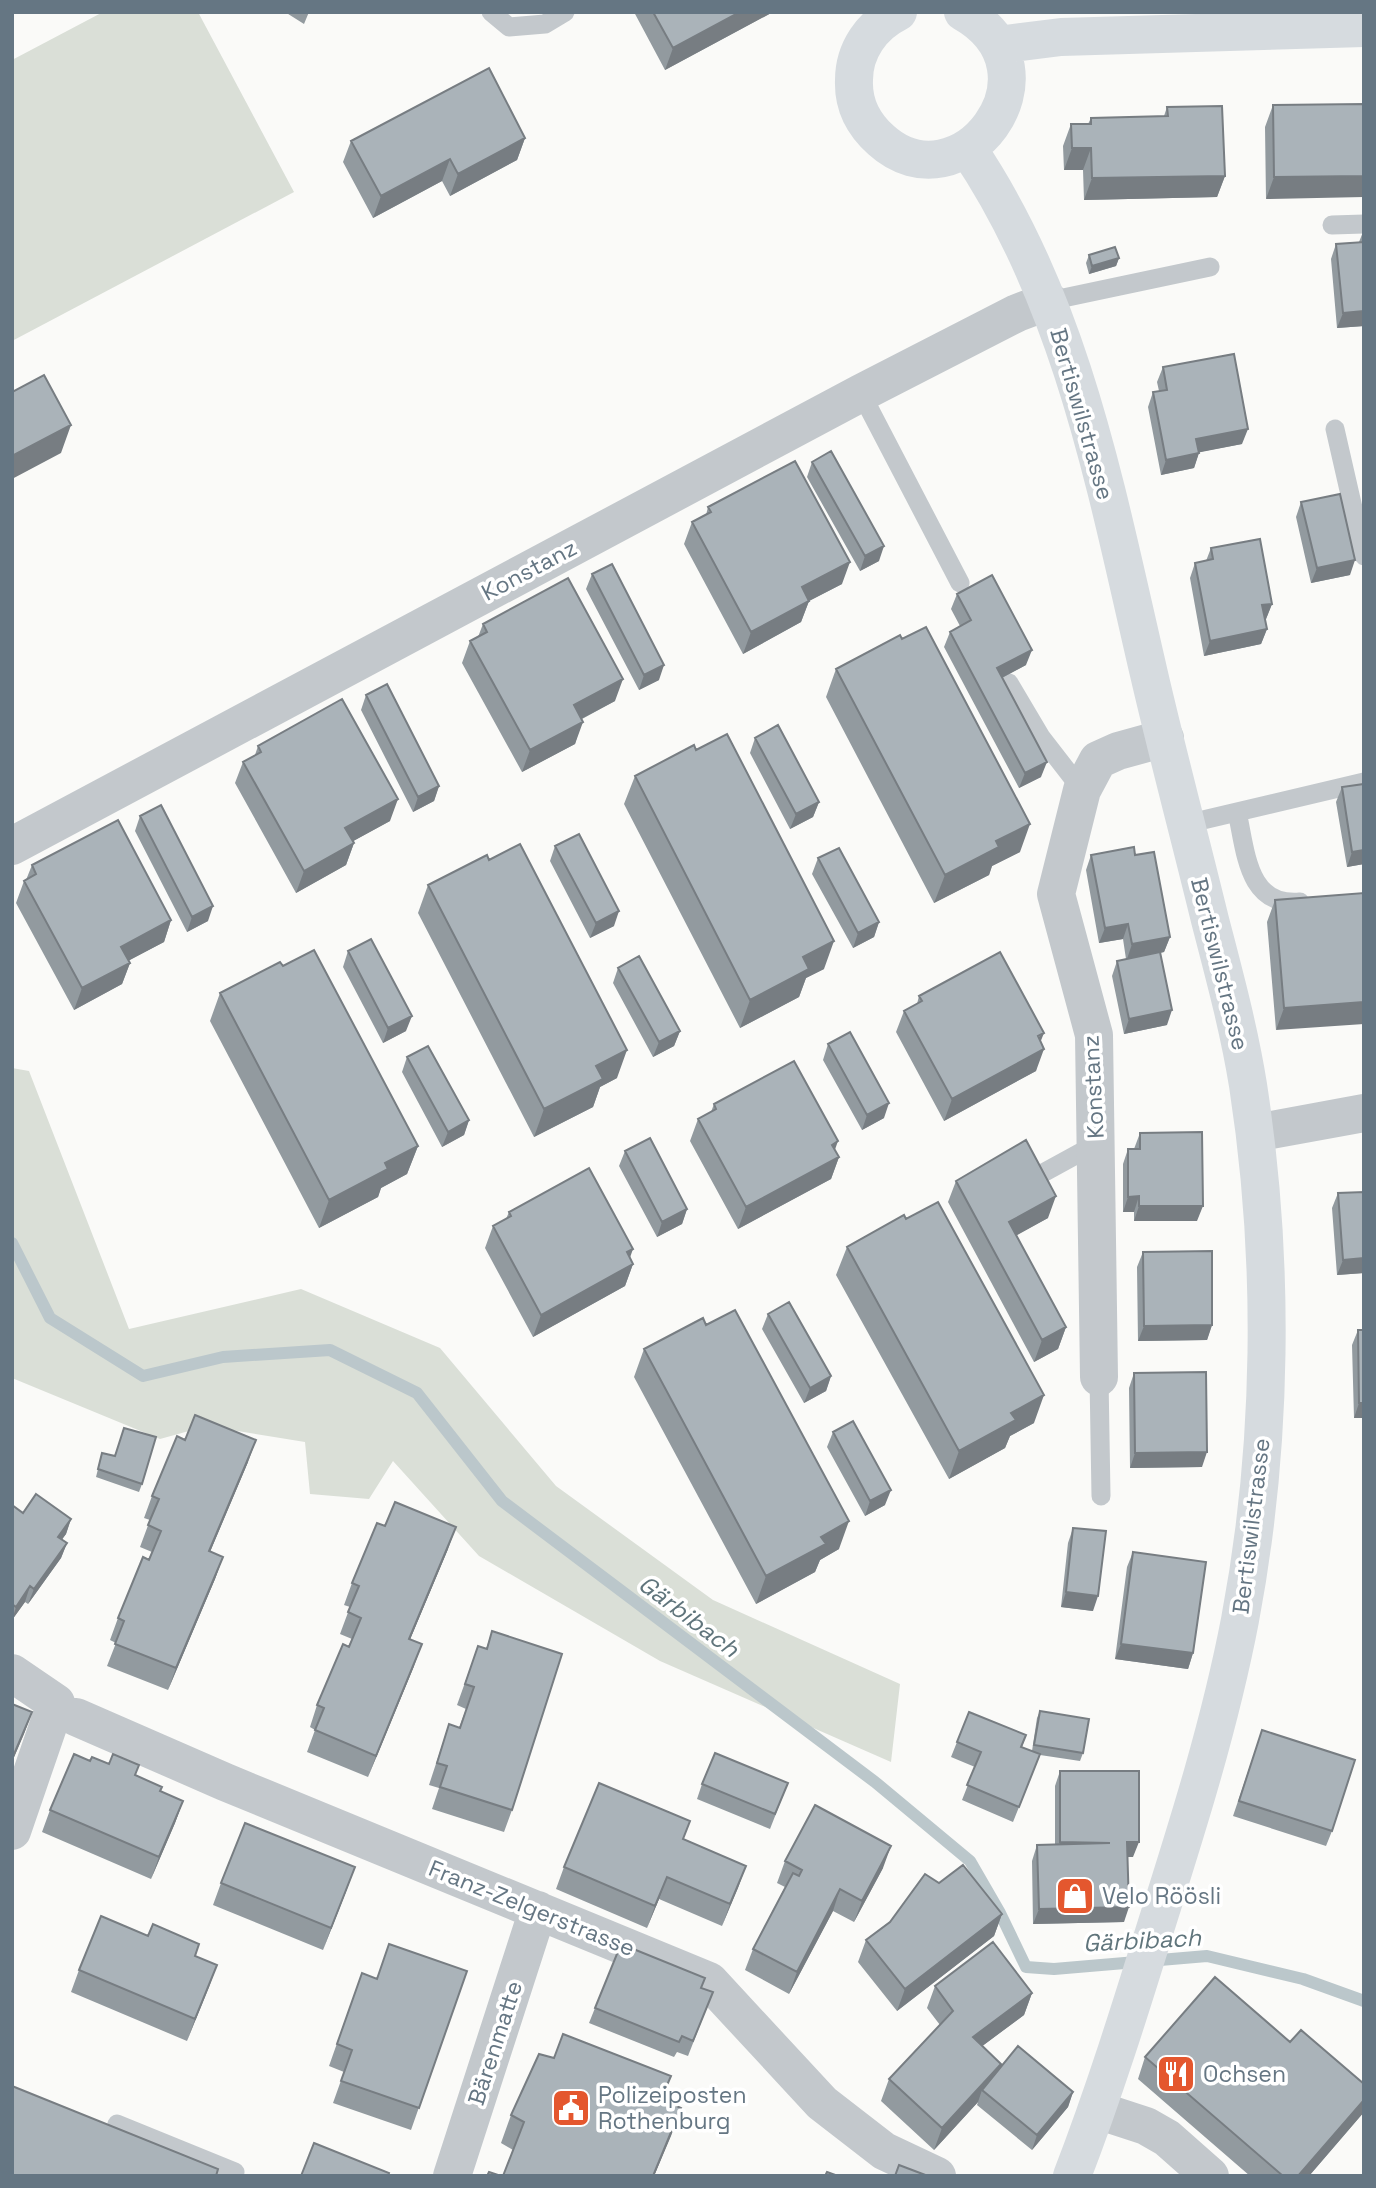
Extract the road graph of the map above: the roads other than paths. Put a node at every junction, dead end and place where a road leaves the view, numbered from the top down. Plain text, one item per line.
1 (491, 12) edge
2 (565, 12) edge
3 (898, 12) edge
4 (963, 12) edge
5 (1364, 28) edge
6 (998, 45) junction
7 (968, 149) junction
8 (1364, 224) edge
9 (1332, 225) dead end
10 (1210, 267) dead end
11 (1049, 301) junction
12 (861, 393) junction
13 (1335, 429) dead end
14 (1364, 556) edge
15 (960, 583) dead end
16 (1009, 683) edge
17 (1165, 738) junction
18 (1364, 782) edge
19 (1082, 790) junction
20 (1237, 812) junction
21 (1186, 824) junction
22 (12, 846) edge
23 (1324, 900) edge
24 (1364, 1113) edge
25 (1255, 1133) junction
26 (1096, 1144) junction
27 (1032, 1179) edge
28 (1099, 1377) joint
29 (1101, 1496) dead end
30 (12, 1673) edge
31 (66, 1710) junction
32 (12, 1830) edge
33 (538, 1910) junction
34 (1097, 2110) junction
35 (117, 2124) dead end
36 (233, 2176) edge
37 (452, 2176) edge
38 (937, 2176) edge
39 (1072, 2176) edge
40 (1210, 2176) edge

1 - 2 lane
3 - 7 main road
4 - 6 main road
5 - 6 main road
6 - 7 main road
7 - 11 main road, Bertiswilstrasse
8 - 9 lane
10 - 11 lane
11 - 12 street, Konstanz
11 - 17 main road, Bertiswilstrasse
12 - 15 lane
12 - 22 street, Konstanz
13 - 14 lane
16 - 19 lane
17 - 19 street, Konstanz
17 - 21 main road, Bertiswilstrasse
18 - 20 lane
19 - 26 street, Konstanz
20 - 21 lane
20 - 23 lane
21 - 25 main road, Bertiswilstrasse
24 - 25 street
25 - 34 main road, Bertiswilstrasse
26 - 27 lane
26 - 28 street, Konstanz
28 - 29 lane, Konstanz
30 - 31 street, Franz-Zelgerstrasse
31 - 32 street
31 - 33 street, Franz-Zelgerstrasse
33 - 37 street, Bärenmatte
33 - 38 street, Franz-Zelgerstrasse
34 - 39 main road, Bertiswilstrasse
34 - 40 street
35 - 36 lane

